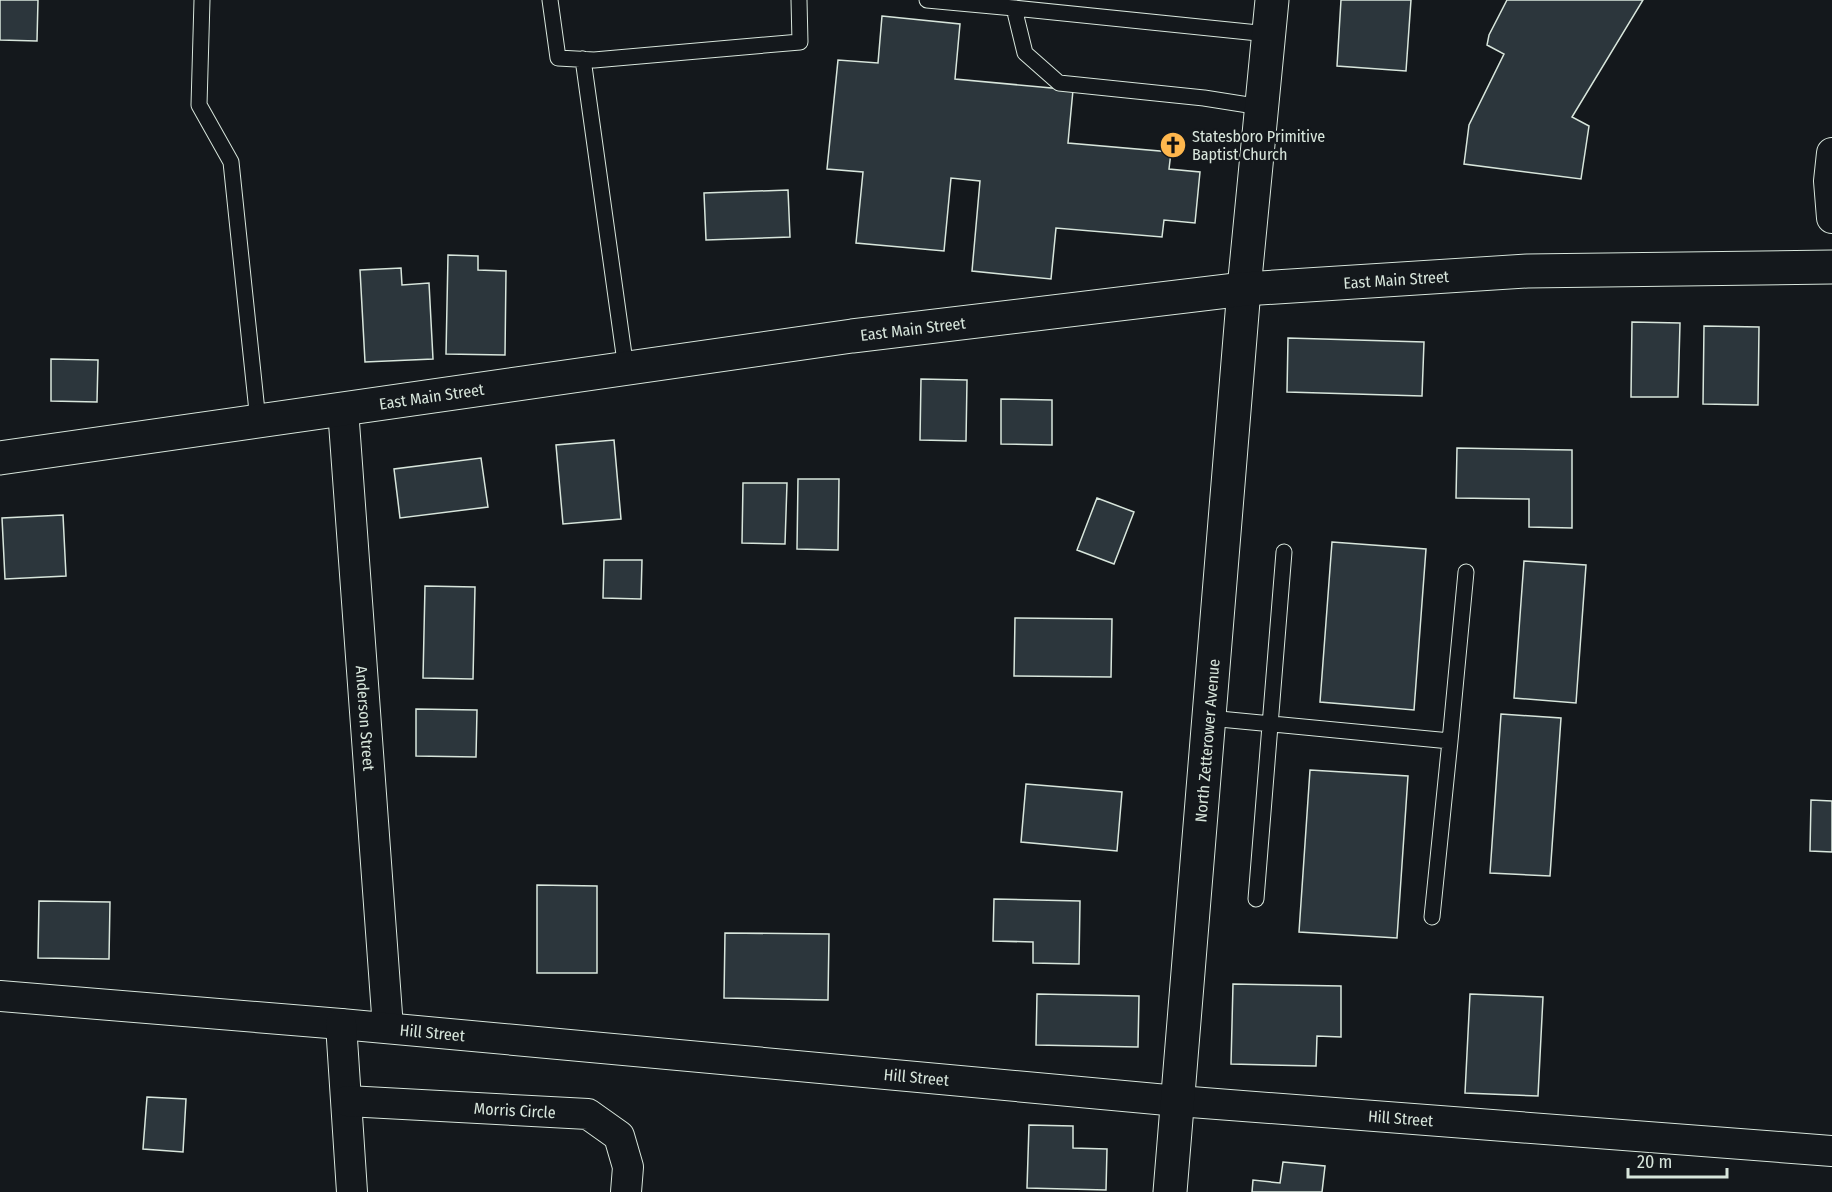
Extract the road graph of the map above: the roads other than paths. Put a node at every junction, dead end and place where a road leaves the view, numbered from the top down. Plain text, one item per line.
1 (202, 0) edge
2 (550, 0) edge
3 (800, 0) edge
4 (927, 0) edge
5 (1272, 0) edge
6 (1014, 8) junction
7 (1268, 34) junction
8 (582, 59) junction
9 (1262, 107) junction
10 (1832, 153) edge
11 (1832, 218) edge
12 (1832, 267) edge
13 (1244, 289) junction
14 (626, 369) junction
15 (343, 409) junction
16 (258, 421) junction
17 (0, 458) edge
18 (1284, 552) dead end
19 (1466, 572) dead end
20 (1209, 718) junction
21 (1269, 724) junction
22 (1450, 741) junction
23 (1256, 899) dead end
24 (1432, 916) dead end
25 (0, 996) edge
26 (341, 1023) junction
27 (388, 1028) junction
28 (347, 1101) junction
29 (1178, 1101) junction
30 (1832, 1152) edge
31 (352, 1192) edge
32 (626, 1192) edge
33 (1170, 1192) edge

1 - 16 lane
2 - 8 lane
3 - 8 lane
4 - 6 lane
5 - 7 main road, North Zetterower Avenue
6 - 7 lane
6 - 9 lane
7 - 9 main road, North Zetterower Avenue
8 - 14 lane
9 - 13 main road, North Zetterower Avenue
10 - 11 street
12 - 13 main road, East Main Street
13 - 14 main road, East Main Street
13 - 20 main road, North Zetterower Avenue
14 - 15 main road, East Main Street
15 - 16 main road, East Main Street
15 - 27 street, Anderson Street
16 - 17 main road, East Main Street
18 - 21 lane
19 - 22 lane
20 - 21 lane
20 - 29 main road, North Zetterower Avenue
21 - 22 lane
21 - 23 lane
22 - 24 lane
25 - 26 street, Hill Street
26 - 27 street, Hill Street
26 - 28 street
27 - 29 street, Hill Street
28 - 31 street
28 - 32 street, Morris Circle
29 - 30 street, Hill Street
29 - 33 main road, North Zetterower Avenue

